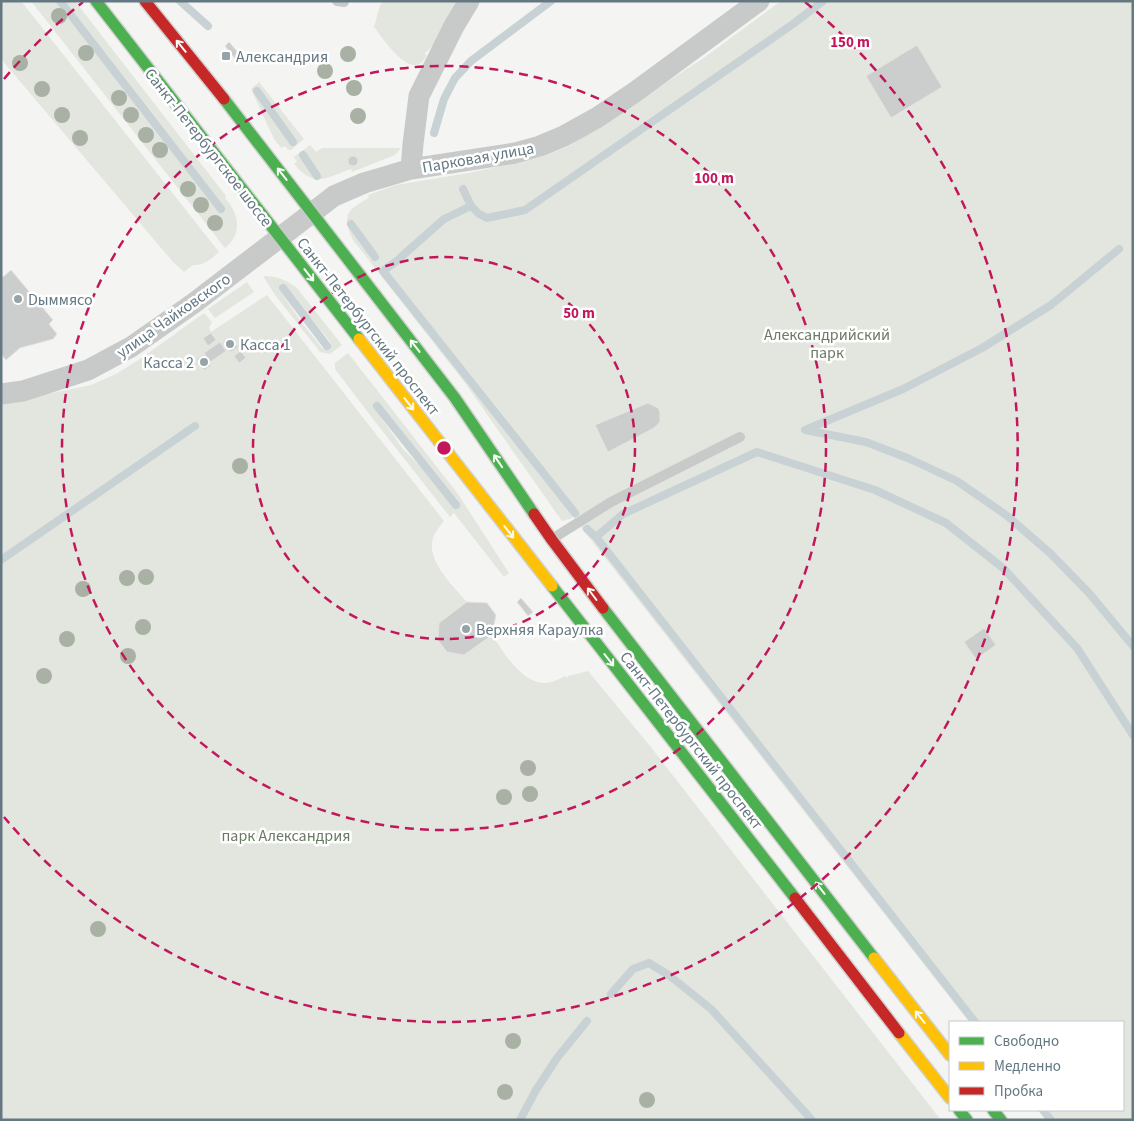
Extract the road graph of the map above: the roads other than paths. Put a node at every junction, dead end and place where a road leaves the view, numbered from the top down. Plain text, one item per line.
1 (96, 1) edge
2 (145, 1) edge
3 (469, 1) edge
4 (759, 1) edge
5 (411, 169) junction
6 (312, 212) junction
7 (279, 237) junction
8 (1, 394) edge
9 (740, 437) dead end
10 (552, 540) junction
11 (949, 1054) edge
12 (949, 1097) edge

1 - 7 main road, Санкт-Петербургское шоссе
6 -> 2 main road
3 - 5 street
4 - 5 street, Парковая улица
5 - 6 street, Парковая улица
6 - 7 street, Санкт-Петербургское шоссе
10 -> 6 main road, Санкт-Петербургский проспект
7 - 8 street, улица Чайковского
7 -> 12 main road, Санкт-Петербургский проспект
9 - 10 lane
11 -> 10 main road, Санкт-Петербургский проспект

